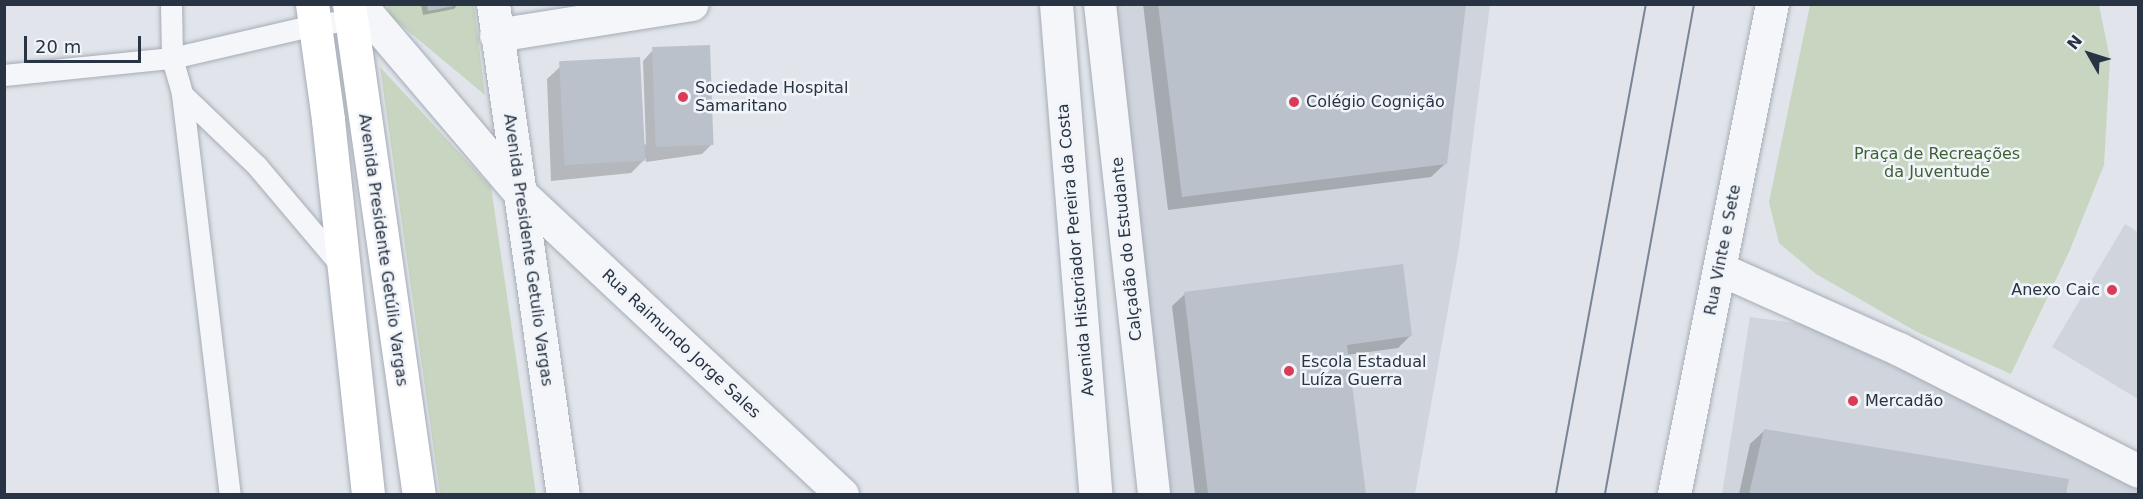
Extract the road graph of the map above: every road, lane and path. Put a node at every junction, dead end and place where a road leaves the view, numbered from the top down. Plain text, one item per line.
1 (171, 4) edge
2 (692, 4) edge
3 (1056, 4) edge
4 (1100, 4) edge
5 (1772, 4) edge
6 (353, 10) edge
7 (313, 15) edge
8 (495, 20) edge
9 (172, 58) junction
10 (4, 75) edge
11 (182, 94) junction
12 (520, 193) junction
13 (1720, 269) junction
14 (345, 271) junction
15 (2139, 471) edge
16 (230, 495) edge
17 (368, 495) edge
18 (419, 495) edge
19 (563, 495) edge
20 (842, 495) edge
21 (1095, 495) edge
22 (1154, 495) edge
23 (1674, 495) edge

1 - 9 lane
2 - 8 street
3 - 21 street, Avenida Historiador Pereira da Costa
4 - 22 street, Calçadão do Estudante
5 - 13 street, Rua Vinte e Sete
6 - 7 lane
6 - 12 street, Rua Raimundo Jorge Sales
6 - 18 main road, Avenida Presidente Getúlio Vargas
7 - 9 lane
7 - 14 main road
8 - 12 street, Avenida Presidente Getulio Vargas
9 - 10 lane
9 - 11 lane
11 - 14 lane
11 - 16 lane
12 - 19 street, Avenida Presidente Getulio Vargas
12 - 20 street, Rua Raimundo Jorge Sales
13 - 15 street
13 - 23 street, Rua Vinte e Sete
14 - 17 main road

